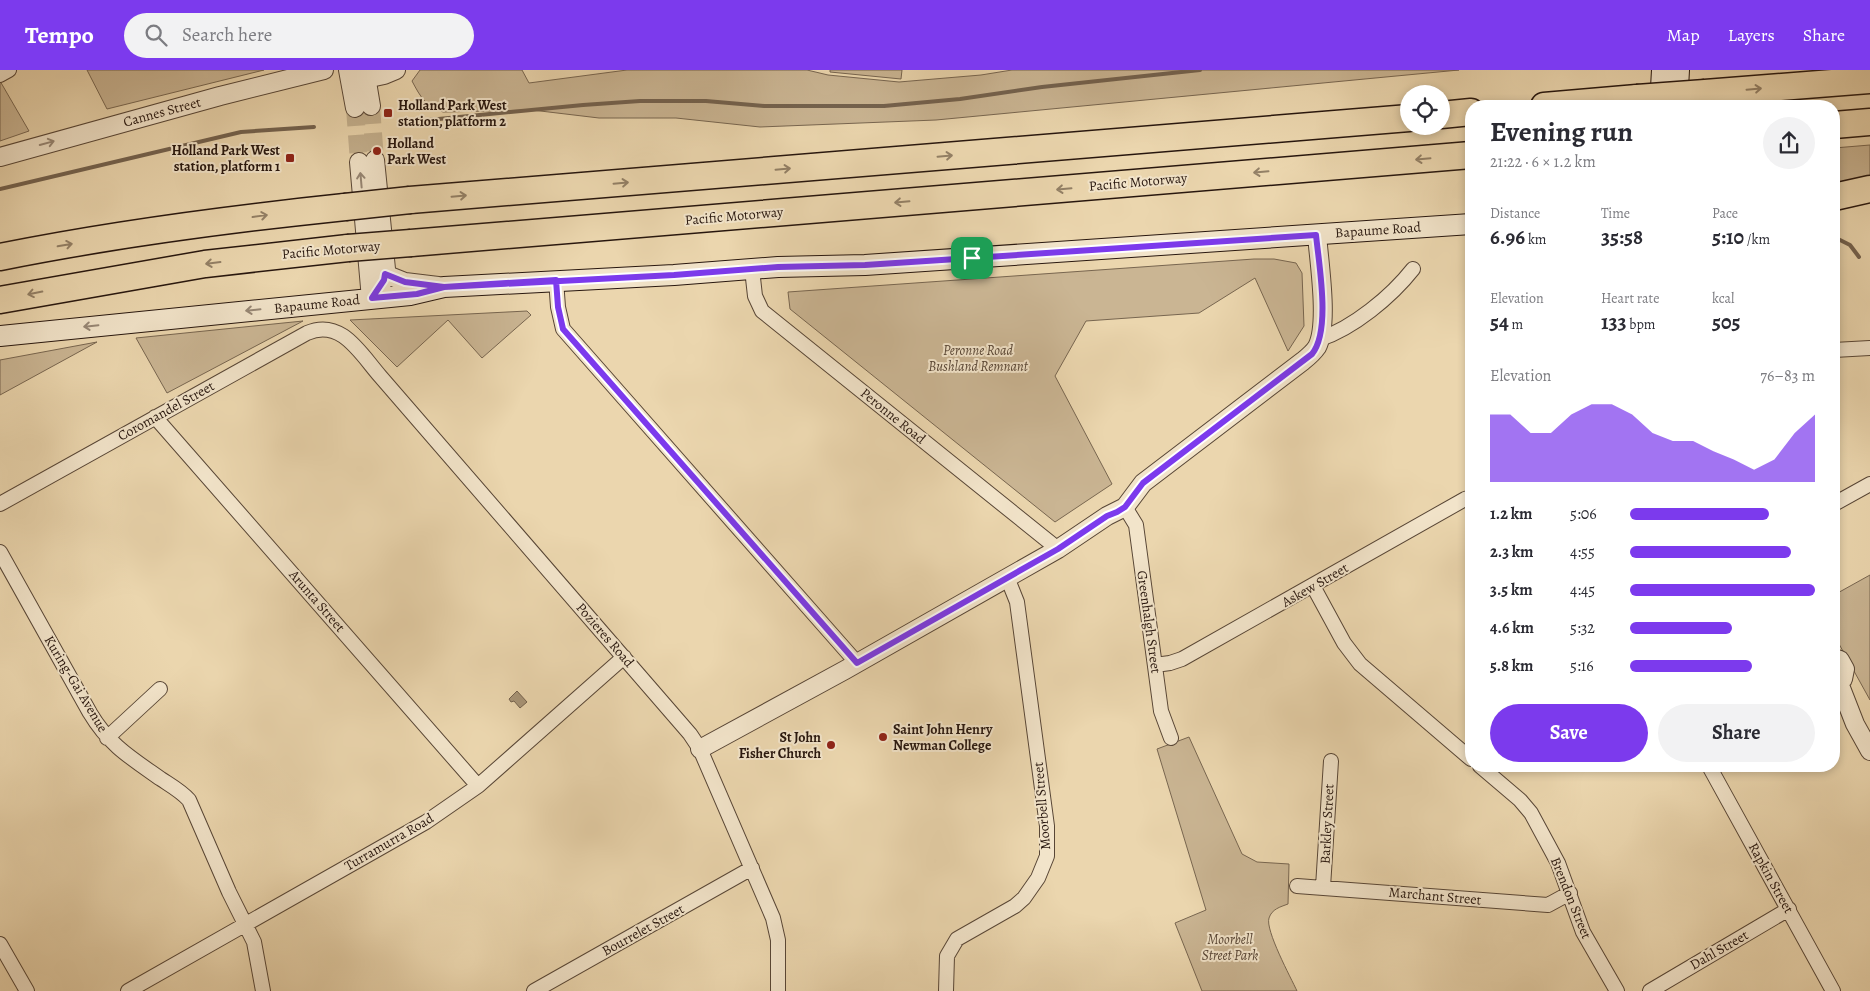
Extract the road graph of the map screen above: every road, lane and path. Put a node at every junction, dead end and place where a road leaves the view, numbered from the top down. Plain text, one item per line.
1 (9, 70) edge
2 (396, 70) edge
3 (1662, 70) edge
4 (1679, 70) edge
5 (314, 71) edge
6 (0, 75) edge
7 (358, 75) edge
8 (1870, 80) edge
9 (1650, 100) edge
10 (1663, 100) edge
11 (1677, 100) edge
12 (363, 107) tunnel mouth
13 (1465, 113) edge
14 (1450, 114) edge
15 (1400, 119) edge
16 (1870, 122) edge
17 (1840, 124) edge
18 (1465, 155) edge
19 (0, 157) edge
20 (1870, 188) edge
21 (1840, 196) edge
22 (1465, 224) edge
23 (1316, 235) junction
24 (0, 257) edge
25 (752, 269) junction
26 (1413, 269) dead end
27 (385, 274) junction
28 (556, 280) junction
29 (444, 287) junction
30 (372, 298) junction
31 (0, 300) edge
32 (335, 331) joint
33 (0, 336) edge
34 (1320, 339) junction
35 (1870, 348) edge
36 (1840, 350) edge
37 (156, 417) junction
38 (1870, 484) edge
39 (1465, 499) edge
40 (1840, 501) edge
41 (0, 504) edge
42 (1125, 507) junction
43 (1058, 549) junction
44 (0, 552) edge
45 (1007, 577) junction
46 (1313, 586) junction
47 (624, 657) junction
48 (1840, 660) edge
49 (857, 663) junction
50 (1155, 665) junction
51 (1840, 680) edge
52 (160, 690) dead end
53 (1840, 692) edge
54 (107, 738) junction
55 (1171, 738) dead end
56 (700, 749) junction
57 (1870, 752) edge
58 (1465, 754) edge
59 (1331, 761) dead end
60 (1487, 772) edge
61 (1712, 772) edge
62 (478, 786) junction
63 (752, 868) junction
64 (1298, 886) dead end
65 (1323, 887) junction
66 (1570, 893) junction
67 (1789, 909) junction
68 (246, 925) junction
69 (0, 944) edge
70 (27, 991) edge
71 (128, 991) edge
72 (263, 991) edge
73 (534, 991) edge
74 (778, 991) edge
75 (946, 991) edge
76 (1616, 991) edge
77 (1650, 991) edge
78 (1833, 991) edge

1 - 6 street
2 - 7 street
3 - 9 main road
4 - 11 main road
19 -> 5 street, Cannes Street
7 - 12 street
10 -> 8 highway, bridge
13 - 14 highway
24 -> 15 highway, bridge
16 - 17 highway
18 -> 31 highway, Pacific Motorway, bridge
20 - 21 highway
22 - 23 main road, Bapaume Road
23 - 25 main road, Bapaume Road
23 - 34 street
25 - 28 main road, Bapaume Road
25 - 43 street, Peronne Road
26 - 34 street
27 - 29 street
27 - 30 street
30 -> 27 street
28 - 29 main road, Bapaume Road
28 - 49 street
29 - 30 main road, Bapaume Road
30 -> 33 main road, Bapaume Road
32 - 37 street, Coromandel Street
32 - 47 street, Pozieres Road
34 - 42 street
35 - 36 street
37 - 41 street, Coromandel Street
37 - 62 street, Arunta Street
38 - 40 street
39 - 46 street, Askew Street
42 - 43 street
42 - 50 street, Greenhalgh Street
43 - 45 street
44 - 54 street, Kuring-Gai Avenue
45 - 49 street
45 - 75 street, Moorbell Street
46 - 50 street, Askew Street
46 - 58 street
47 - 56 street, Pozieres Road
47 - 62 street, Turramurra Road
48 - 51 street
49 - 56 street
50 - 55 street, Greenhalgh Street
52 - 54 street
53 - 57 street
54 - 68 street, Kuring-Gai Avenue
56 - 63 street, Pozieres Road
59 - 65 street, Barkley Street
60 - 66 street, Brendon Street
61 - 67 street, Rapkin Street
62 - 68 street, Turramurra Road
63 - 73 street, Bourrelet Street
63 - 74 street, Pozieres Road
64 - 65 street, Marchant Street
65 - 66 street, Marchant Street
66 - 76 street, Brendon Street
67 - 77 street, Dahl Street
67 - 78 street, Rapkin Street
68 - 71 street, Turramurra Road
68 - 72 street, Kuring-Gai Avenue
69 - 70 street

